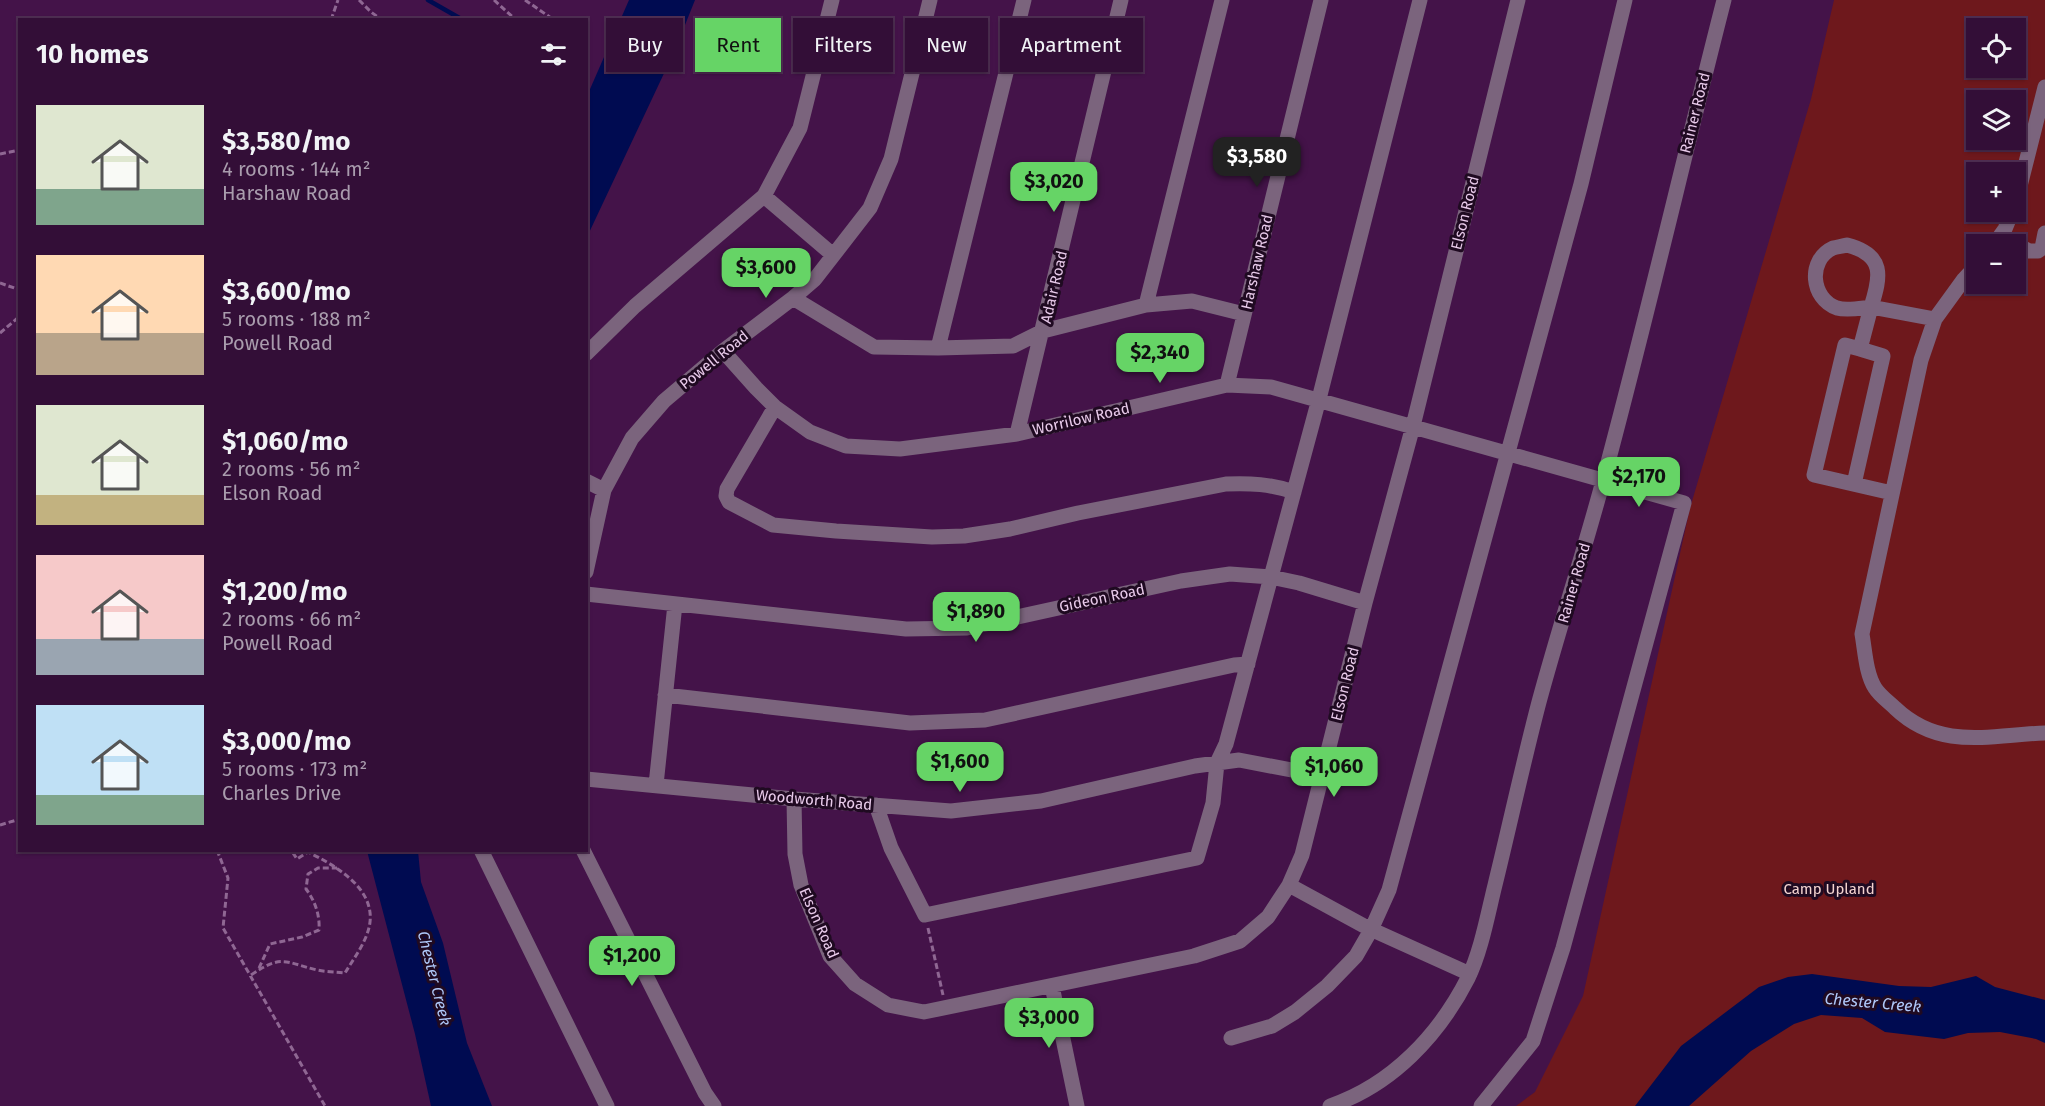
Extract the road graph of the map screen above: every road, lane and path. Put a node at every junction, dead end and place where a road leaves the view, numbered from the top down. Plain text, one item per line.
1 (338, 0) edge
2 (359, 0) edge
3 (494, 0) edge
4 (525, 0) edge
5 (832, 0) edge
6 (930, 0) edge
7 (1024, 0) edge
8 (1121, 0) edge
9 (1222, 0) edge
10 (1321, 0) edge
11 (1420, 0) edge
12 (1518, 0) edge
13 (1625, 0) edge
14 (1724, 0) edge
15 (332, 18) edge
16 (379, 18) edge
17 (514, 18) edge
18 (551, 18) edge
19 (2045, 87) edge
20 (18, 150) edge
21 (0, 154) edge
22 (2026, 162) edge
23 (764, 196) junction
24 (2045, 233) edge
25 (2026, 250) edge
26 (833, 255) junction
27 (1966, 277) edge
28 (0, 283) edge
29 (18, 289) edge
30 (793, 298) junction
31 (1146, 305) junction
32 (1871, 307) junction
33 (1244, 314) junction
34 (18, 318) edge
35 (1935, 319) junction
36 (1043, 331) junction
37 (0, 333) edge
38 (938, 348) junction
39 (1860, 349) junction
40 (723, 351) junction
41 (588, 352) edge
42 (1227, 385) junction
43 (1319, 399) junction
44 (775, 407) junction
45 (1413, 426) junction
46 (1017, 434) junction
47 (1509, 454) junction
48 (1603, 481) junction
49 (588, 482) edge
50 (1854, 484) junction
51 (604, 490) junction
52 (1294, 492) junction
53 (1892, 493) junction
54 (588, 563) edge
55 (1271, 577) junction
56 (588, 594) edge
57 (1365, 603) junction
58 (675, 604) junction
59 (1248, 664) junction
60 (665, 695) junction
61 (2045, 733) edge
62 (1217, 763) junction
63 (1323, 776) junction
64 (588, 779) edge
65 (656, 785) junction
66 (794, 799) junction
67 (876, 805) junction
68 (18, 820) edge
69 (0, 825) edge
70 (218, 852) edge
71 (292, 852) edge
72 (308, 852) edge
73 (308, 852) edge
74 (482, 852) edge
75 (584, 852) edge
76 (339, 868) junction
77 (1289, 885) junction
78 (925, 915) junction
79 (1371, 930) junction
80 (259, 969) junction
81 (1470, 974) junction
82 (250, 975) junction
83 (1052, 986) junction
84 (945, 1007) junction
85 (1230, 1038) dead end
86 (325, 1106) edge
87 (606, 1106) edge
88 (714, 1106) edge
89 (1077, 1106) edge
90 (1330, 1106) edge
91 (1481, 1106) edge

1 - 15 path
2 - 16 path
3 - 17 path
4 - 18 path
5 - 23 street
6 - 26 street, Powell Road
7 - 38 street
8 - 36 street, Adair Road
9 - 31 street
10 - 33 street, Harshaw Road
11 - 43 street
12 - 45 street, Elson Road
13 - 47 street
14 - 48 street, Rainer Road
19 - 22 street
20 - 21 path
23 - 26 street
23 - 41 street
24 - 25 street
26 - 30 street, Powell Road
27 - 35 street
28 - 29 path
30 - 38 street
30 - 40 street, Powell Road
31 - 33 street
31 - 36 street
32 - 32 street
32 - 35 street
32 - 39 street
33 - 42 street, Harshaw Road
34 - 37 path
35 - 53 street
36 - 38 street
36 - 46 street, Adair Road
39 - 50 street
39 - 50 street
40 - 44 street, Worrilow Road
40 - 51 street, Powell Road
42 - 43 street, Worrilow Road
42 - 46 street, Worrilow Road
43 - 45 street, Worrilow Road
43 - 52 street
44 - 46 street, Worrilow Road
44 - 52 street
45 - 47 street, Worrilow Road
45 - 57 street, Elson Road
47 - 48 street, Worrilow Road
47 - 79 street
48 - 81 street, Rainer Road
48 - 91 street, Worrilow Road
49 - 51 street
50 - 53 street
51 - 54 street, Powell Road
52 - 55 street
53 - 61 street
55 - 57 street, Gideon Road
55 - 58 street, Gideon Road
55 - 59 street
56 - 58 street, Gideon Road
57 - 63 street, Elson Road
58 - 60 street
59 - 60 street
59 - 62 street
60 - 65 street
62 - 63 street, Woodworth Road
62 - 67 street, Woodworth Road
62 - 78 street
63 - 77 street, Elson Road
64 - 65 street, Woodworth Road
65 - 66 street, Woodworth Road
66 - 67 street, Woodworth Road
66 - 84 street, Elson Road
67 - 78 street
68 - 69 path
70 - 82 path
71 - 72 path
73 - 76 path
74 - 87 street
75 - 88 street
76 - 80 path
76 - 80 path
77 - 79 street
77 - 83 street, Elson Road
78 - 84 path
79 - 81 street
79 - 85 street
80 - 82 path
81 - 90 street, Rainer Road
82 - 86 path
83 - 84 street, Elson Road
83 - 89 street

